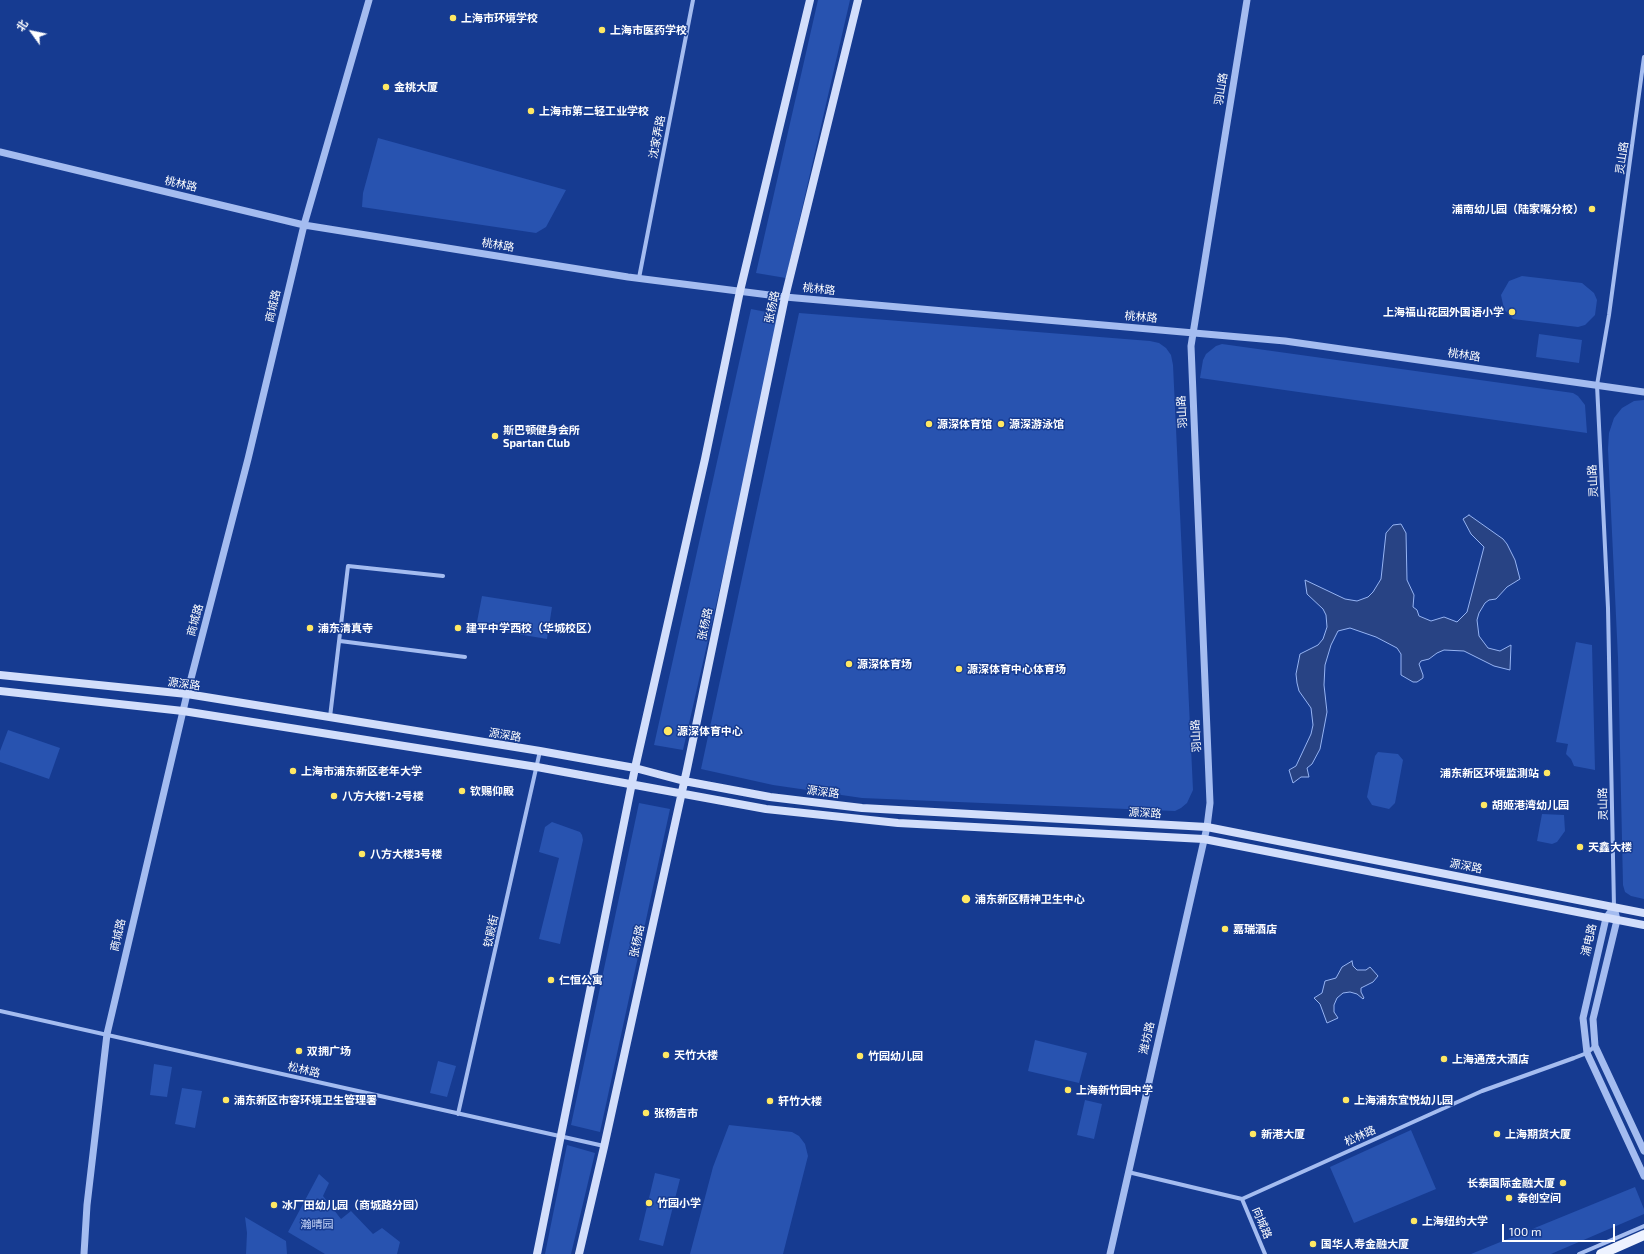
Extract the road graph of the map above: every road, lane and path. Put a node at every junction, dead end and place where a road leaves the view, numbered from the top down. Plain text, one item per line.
1 (369, 0) edge
2 (692, 0) edge
3 (810, 0) edge
4 (858, 0) edge
5 (1247, 0) edge
6 (1644, 57) edge
7 (0, 152) edge
8 (304, 225) junction
9 (639, 278) junction
10 (740, 291) junction
11 (785, 297) junction
12 (1193, 333) junction
13 (1597, 385) junction
14 (1644, 392) edge
15 (443, 576) dead end
16 (340, 641) junction
17 (465, 657) dead end
18 (0, 675) edge
19 (0, 691) edge
20 (187, 694) junction
21 (183, 711) junction
22 (330, 718) junction
23 (540, 752) junction
24 (537, 767) junction
25 (635, 768) junction
26 (684, 780) junction
27 (632, 784) junction
28 (681, 793) junction
29 (1207, 827) junction
30 (1204, 838) junction
31 (1614, 907) junction
32 (1644, 913) edge
33 (1606, 918) junction
34 (1617, 920) junction
35 (1644, 925) edge
36 (0, 1011) edge
37 (107, 1034) junction
38 (1596, 1046) junction
39 (1587, 1052) junction
40 (458, 1114) junction
41 (560, 1136) junction
42 (604, 1147) junction
43 (1644, 1151) edge
44 (1128, 1172) junction
45 (1644, 1176) edge
46 (1242, 1199) junction
47 (1644, 1226) edge
48 (1644, 1235) edge
49 (84, 1254) edge
50 (537, 1254) edge
51 (579, 1254) edge
52 (1110, 1254) edge
53 (1265, 1254) edge
54 (1579, 1254) edge
55 (1601, 1254) edge

1 - 8 street, 商城路
2 - 9 street, 沈家弄路
3 - 10 main road
4 - 11 main road, 张杨路
5 - 12 street, 羽山路
6 - 13 street, 灵山路
7 - 8 street, 桃林路
8 - 9 street, 桃林路
8 - 20 street, 商城路
9 - 10 street, 桃林路
10 - 11 street, 桃林路
10 - 25 main road
11 - 12 street, 桃林路
11 - 26 main road, 张杨路
12 - 13 street, 桃林路
12 - 29 street, 羽山路
13 - 14 street, 桃林路
13 - 31 street, 灵山路
15 - 16 street
16 - 17 street
16 - 22 street
18 - 20 main road, 源深路
19 - 21 main road, 源深路
20 - 21 street, 商城路
20 - 22 main road, 源深路
21 - 24 main road, 源深路
21 - 37 street, 商城路
22 - 23 main road, 源深路
23 - 24 street, 钦殿街
23 - 25 main road, 源深路
24 - 27 main road, 源深路
24 - 40 street, 钦殿街
25 - 26 main road, 源深路
25 - 27 main road
26 - 28 main road, 张杨路
26 - 29 main road, 源深路
27 - 28 main road, 源深路
27 - 41 main road
28 - 30 main road, 源深路
28 - 42 main road, 张杨路
29 - 30 street, 潍坊路
29 - 31 main road, 源深路
30 - 33 main road, 源深路
30 - 44 street, 潍坊路
31 - 32 main road, 源深路
31 - 33 street, 浦电路
31 - 34 street, 浦电路
33 - 34 main road, 源深路
33 - 39 street, 浦电路
34 - 35 main road, 源深路
34 - 38 street, 浦电路
36 - 37 street, 松林路
37 - 40 street, 松林路
37 - 49 street, 商城路
38 - 39 street, 松林路
38 - 43 street, 浦电路
39 - 45 street, 浦电路
39 - 46 street, 松林路
40 - 41 street, 松林路
41 - 42 street, 松林路
41 - 50 main road
42 - 51 main road, 张杨路
44 - 46 street
44 - 52 street, 潍坊路
46 - 53 street, 向城路
47 - 54 street
48 - 55 main road

